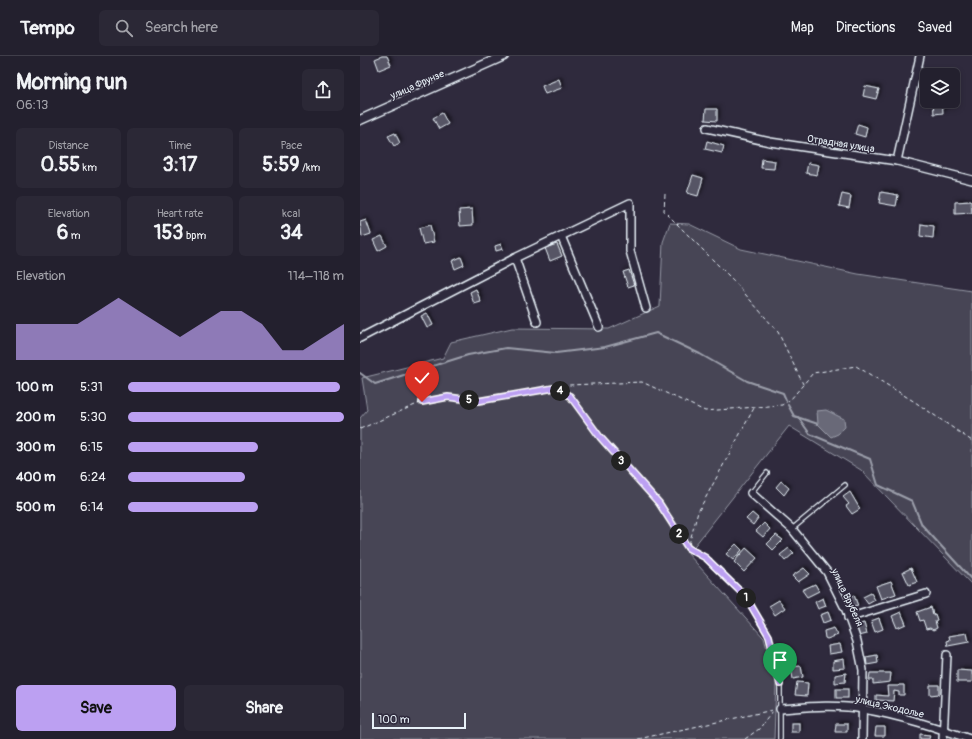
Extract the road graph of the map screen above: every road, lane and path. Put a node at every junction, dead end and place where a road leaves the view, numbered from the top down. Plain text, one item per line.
1 (504, 56) edge
2 (920, 56) edge
3 (360, 120) edge
4 (707, 128) dead end
5 (897, 161) junction
6 (972, 180) edge
7 (665, 194) dead end
8 (561, 236) junction
9 (515, 258) junction
10 (646, 308) dead end
11 (537, 322) dead end
12 (599, 326) dead end
13 (360, 338) edge
14 (803, 384) junction
15 (554, 388) junction
16 (754, 408) junction
17 (360, 429) edge
18 (972, 441) edge
19 (767, 473) dead end
20 (845, 485) dead end
21 (751, 493) joint
22 (792, 529) junction
23 (688, 548) junction
24 (926, 594) dead end
25 (848, 618) junction
26 (947, 655) dead end
27 (862, 708) junction
28 (780, 709) junction
29 (944, 731) junction
30 (638, 739) edge
31 (746, 739) edge
32 (780, 739) edge
33 (862, 739) edge
34 (943, 739) edge
35 (970, 739) edge

1 - 3 street, улица Фрунзе
2 - 5 street
4 - 5 street, Отрадная улица
5 - 6 street, Отрадная улица
7 - 14 path
8 - 9 street
8 - 10 street
8 - 12 street
9 - 11 street
9 - 13 street
14 - 16 path
14 - 18 path
15 - 16 path
15 - 17 path
15 - 23 path
16 - 23 path
19 - 21 lane
20 - 22 lane
21 - 22 street, улица Врубеля
22 - 25 street, улица Врубеля
23 - 28 lane
24 - 25 street
25 - 27 street, улица Врубеля
26 - 29 street
27 - 28 street, улица Экодолье
27 - 29 street, улица Экодолье
27 - 33 street, улица Врубеля
28 - 32 lane
29 - 34 street
29 - 35 street, улица Экодолье
30 - 31 path

